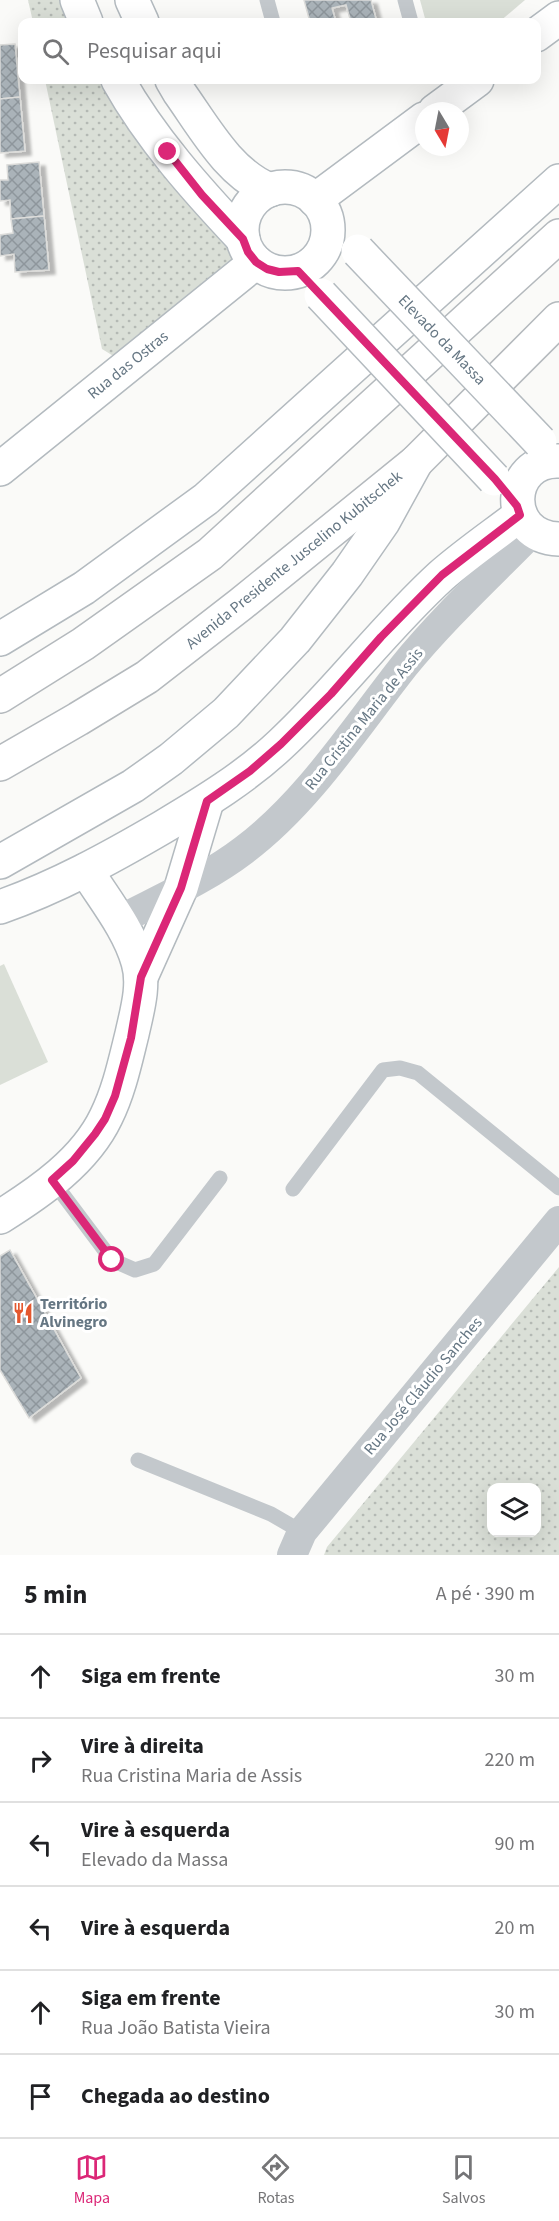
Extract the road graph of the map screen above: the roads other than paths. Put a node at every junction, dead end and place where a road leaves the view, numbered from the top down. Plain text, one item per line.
1 (77, 0) edge
2 (132, 0) edge
3 (267, 0) edge
4 (405, 0) edge
5 (84, 18) edge
6 (140, 18) edge
7 (272, 18) edge
8 (410, 18) edge
9 (559, 18) edge
10 (541, 32) edge
11 (120, 84) edge
12 (175, 84) edge
13 (472, 84) edge
14 (447, 102) edge
15 (415, 127) edge
16 (559, 181) edge
17 (270, 190) junction
18 (321, 209) junction
19 (559, 236) edge
20 (249, 251) junction
21 (298, 271) junction
22 (559, 319) edge
23 (553, 454) edge
24 (416, 462) junction
25 (0, 469) edge
26 (532, 523) edge
27 (0, 639) edge
28 (0, 696) edge
29 (0, 764) edge
30 (207, 801) junction
31 (0, 862) edge
32 (86, 870) junction
33 (181, 888) junction
34 (0, 908) edge
35 (118, 921) junction
36 (141, 977) junction
37 (220, 1178) dead end
38 (52, 1180) junction
39 (559, 1188) edge
40 (293, 1189) dead end
41 (0, 1216) edge
42 (559, 1221) edge
43 (138, 1460) dead end
44 (297, 1544) edge

1 - 5 main road
2 - 6 main road
3 - 7 lane
4 - 8 lane
9 - 10 main road
11 - 20 main road
12 - 17 main road
13 - 14 main road
15 - 18 main road
16 - 27 main road
17 - 18 main road
17 - 20 main road
18 - 21 main road
18 - 23 main road, Elevado da Massa, bridge
19 - 28 main road
20 - 21 main road
20 - 25 main road, Rua das Ostras
21 - 26 main road, bridge
22 - 24 main road, Avenida Presidente Juscelino Kubitschek
23 - 26 main road, Rua Cristina Maria de Assis
24 - 29 main road, Avenida Presidente Juscelino Kubitschek
24 - 31 main road
26 - 30 main road
26 - 33 street, Rua Cristina Maria de Assis
30 - 32 main road
30 - 33 main road
32 - 34 main road
32 - 35 main road
33 - 35 street, Rua Cristina Maria de Assis
33 - 36 main road
35 - 36 main road
36 - 38 main road
37 - 38 lane
38 - 41 main road
39 - 40 lane
42 - 44 street, Rua José Cláudio Sanches
43 - 44 lane

